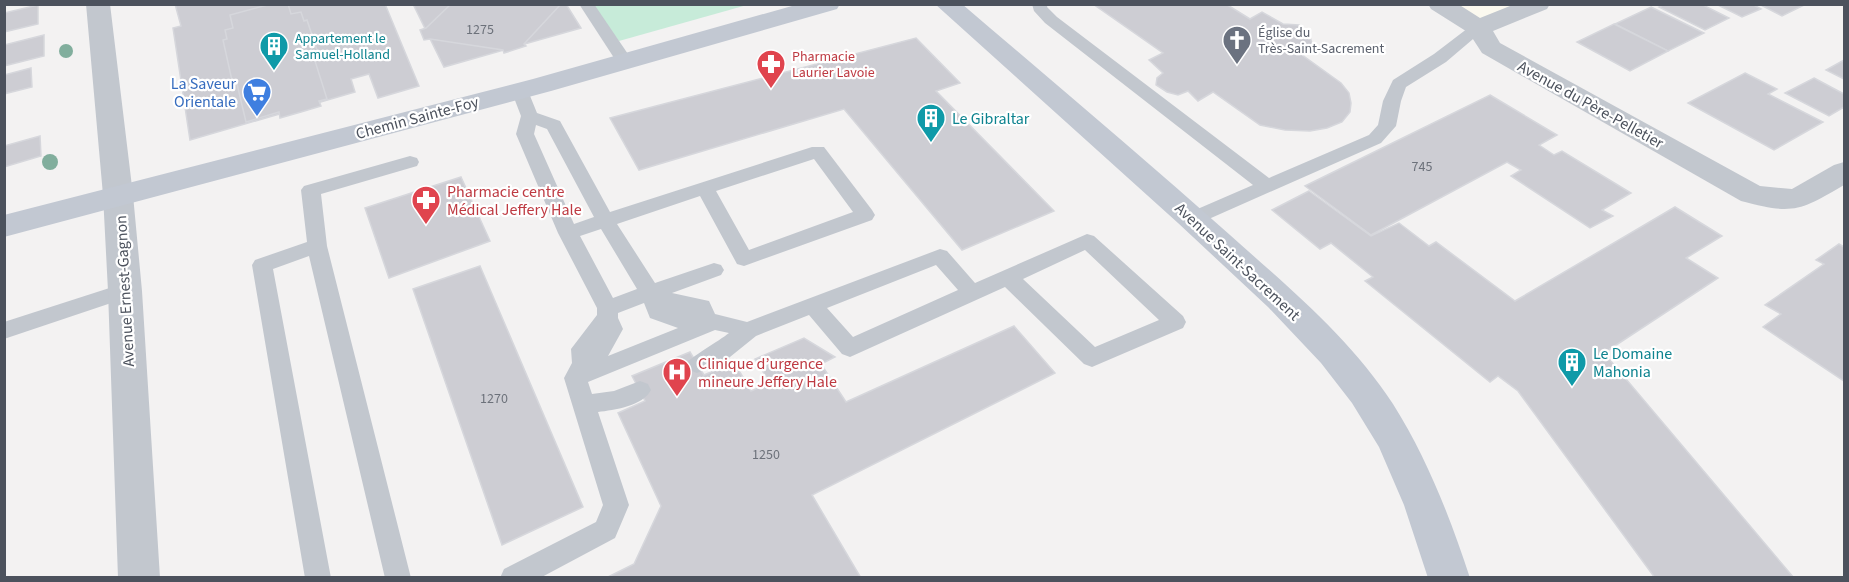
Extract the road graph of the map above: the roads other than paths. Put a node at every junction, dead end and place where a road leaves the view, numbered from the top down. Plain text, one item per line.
1 (98, 4) edge
2 (586, 4) edge
3 (828, 4) edge
4 (947, 4) edge
5 (1040, 4) edge
6 (1440, 4) edge
7 (1538, 4) edge
8 (1478, 28) junction
9 (624, 60) junction
10 (520, 90) junction
11 (530, 116) junction
12 (410, 162) dead end
13 (1845, 172) edge
14 (1268, 187) junction
15 (705, 188) junction
16 (118, 195) junction
17 (1193, 219) junction
18 (605, 220) junction
19 (4, 226) edge
20 (568, 233) junction
21 (317, 246) junction
22 (714, 270) dead end
23 (1008, 277) junction
24 (125, 291) junction
25 (972, 293) junction
26 (652, 297) junction
27 (812, 305) junction
28 (607, 313) junction
29 (711, 321) junction
30 (747, 330) junction
31 (4, 331) edge
32 (697, 364) dead end
33 (579, 371) junction
34 (639, 390) dead end
35 (583, 405) junction
36 (139, 578) edge
37 (318, 578) edge
38 (398, 578) edge
39 (513, 578) edge
40 (1449, 578) edge

1 - 16 street, Avenue Ernest-Gagnon
2 - 9 lane
3 - 9 main road, Chemin Sainte-Foy
4 - 17 main road, Avenue Saint-Sacrement
5 - 14 lane
6 - 8 street, Avenue du Père-Pelletier
7 - 8 street
8 - 13 street, Avenue du Père-Pelletier
8 - 14 lane
9 - 10 main road, Chemin Sainte-Foy
10 - 11 lane
10 - 16 main road, Chemin Sainte-Foy
11 - 18 lane
11 - 20 lane
12 - 21 lane
14 - 17 lane
15 - 15 lane
15 - 18 lane
16 - 19 main road, Chemin Sainte-Foy
16 - 24 street, Avenue Ernest-Gagnon
17 - 40 main road, Avenue Saint-Sacrement
18 - 20 lane
18 - 26 lane
20 - 28 lane
21 - 37 lane
21 - 38 lane
22 - 26 lane
23 - 23 lane
23 - 25 lane
24 - 31 lane
24 - 36 street, Avenue Ernest-Gagnon
25 - 27 lane
25 - 27 lane
26 - 28 lane
26 - 29 lane
27 - 30 lane
28 - 33 lane
29 - 30 lane
29 - 33 lane
30 - 32 lane
33 - 35 lane
34 - 35 lane
35 - 39 lane

